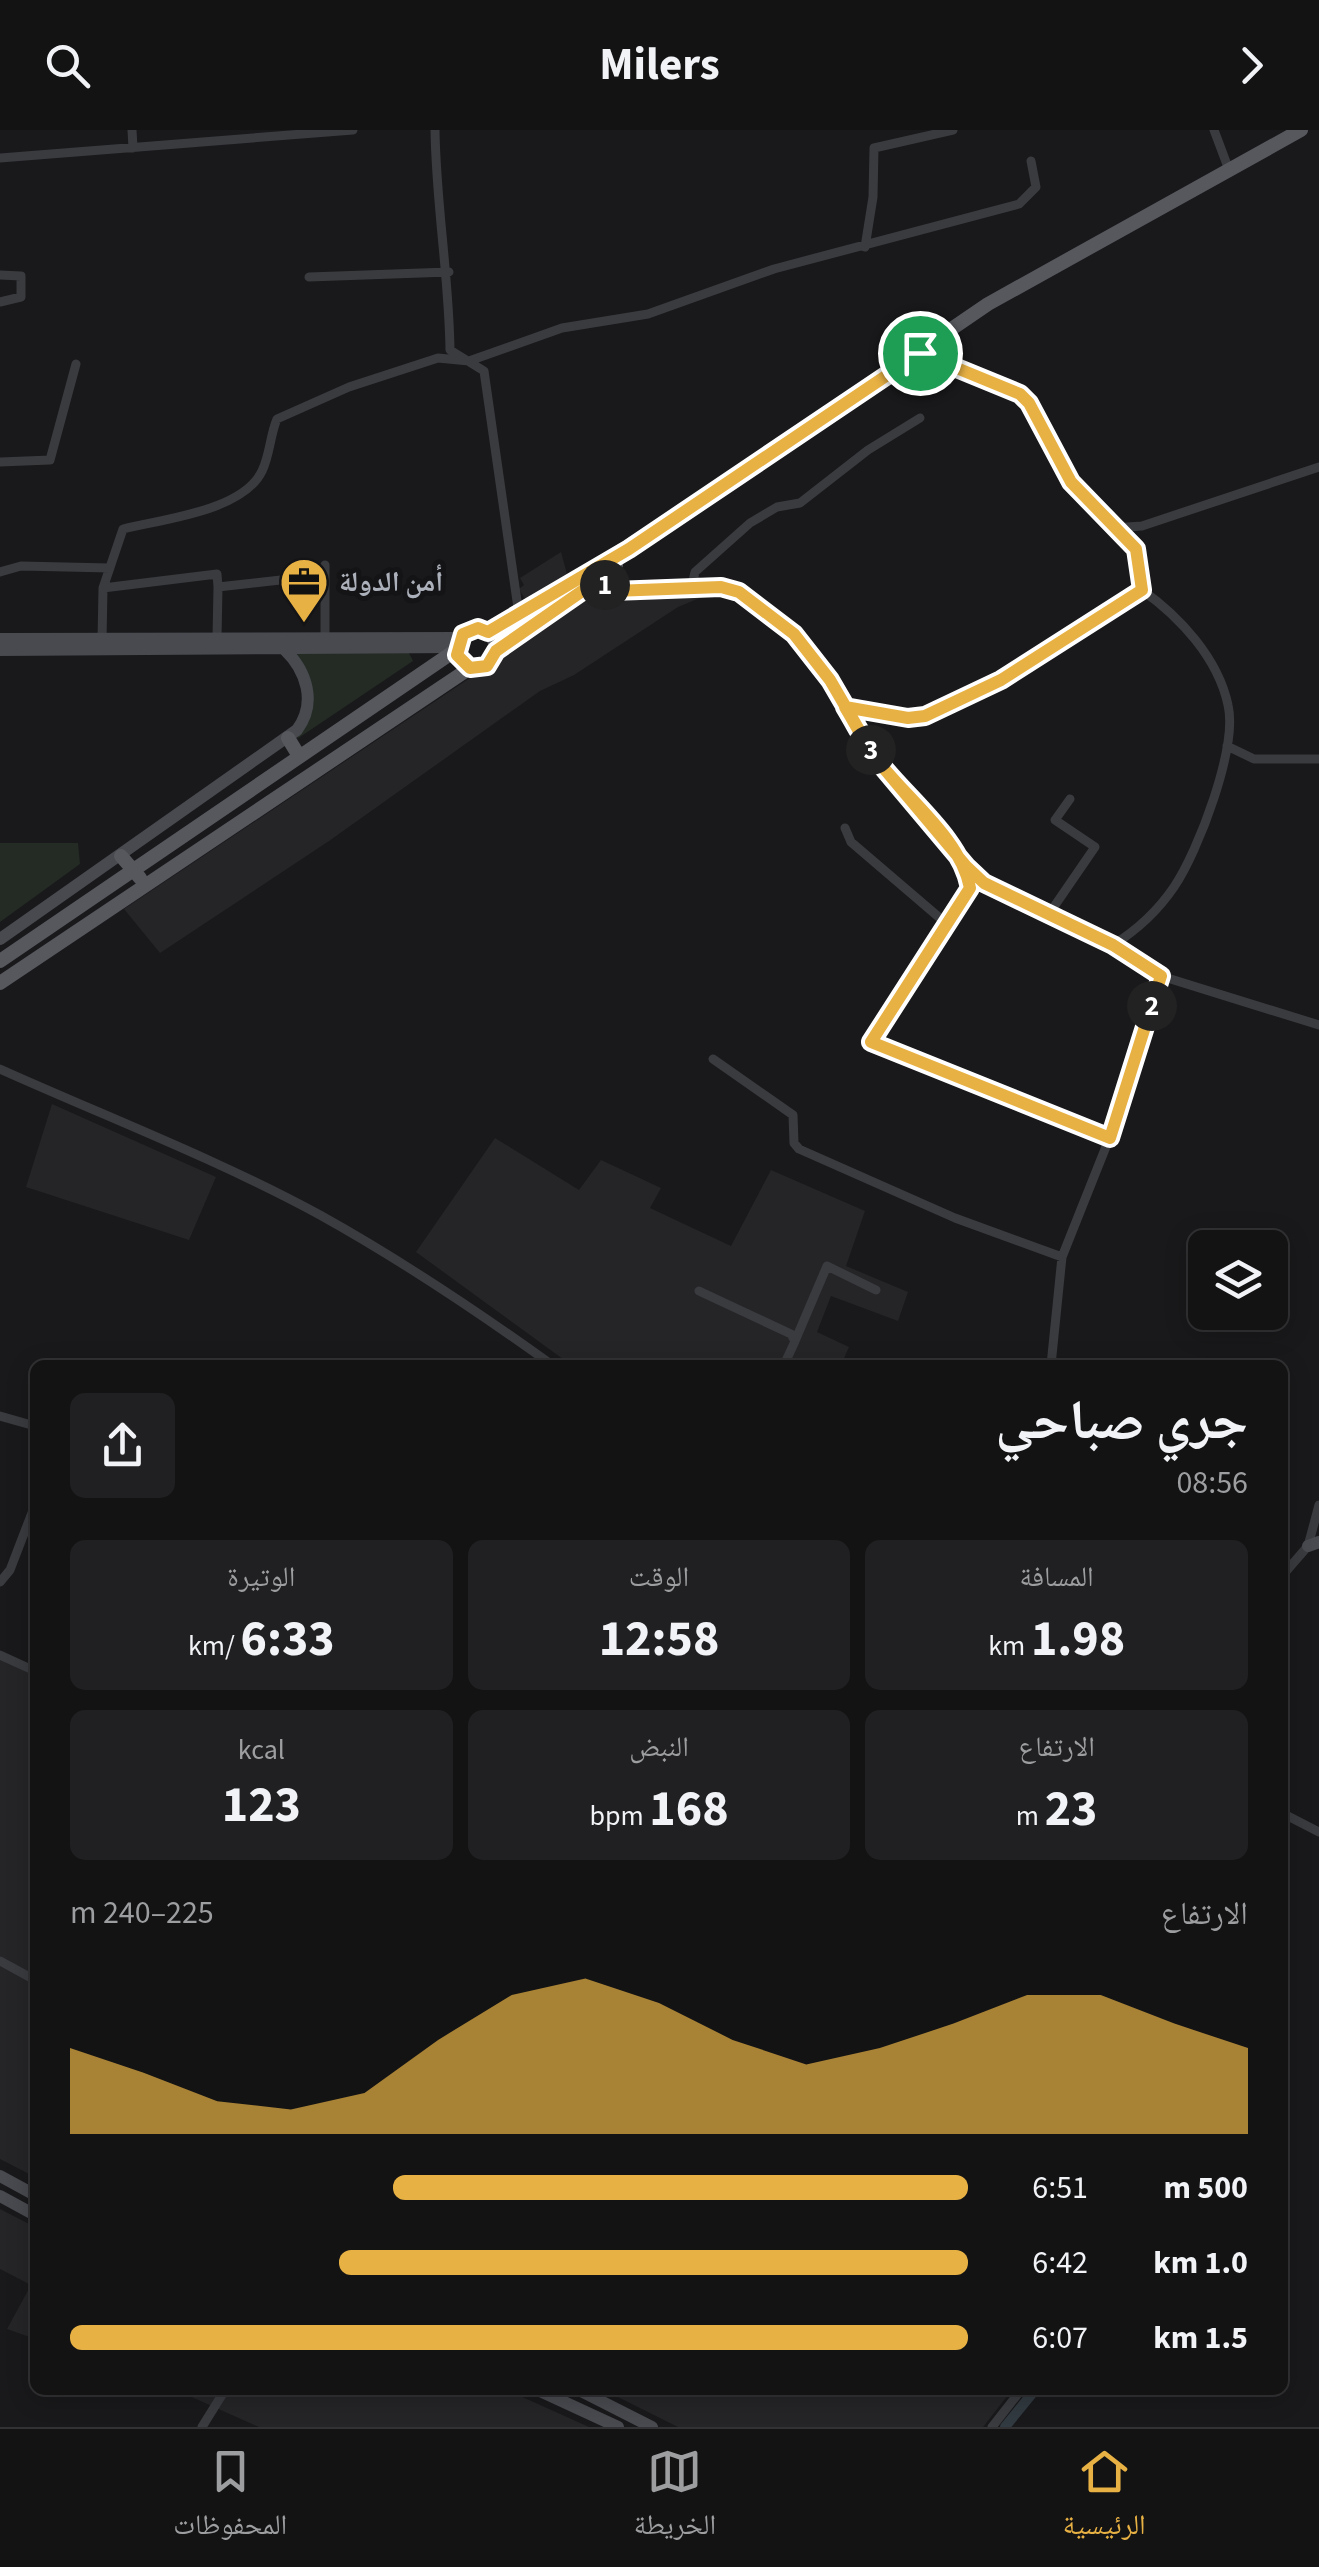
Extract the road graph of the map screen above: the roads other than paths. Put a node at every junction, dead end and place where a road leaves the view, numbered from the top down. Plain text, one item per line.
1 (132, 130) edge
2 (353, 130) edge
3 (435, 130) edge
4 (952, 130) edge
5 (1214, 130) edge
6 (1301, 130) edge
7 (133, 148) junction
8 (0, 158) edge
9 (1032, 161) dead end
10 (1229, 170) junction
11 (865, 247) junction
12 (448, 272) junction
13 (0, 276) edge
14 (309, 277) dead end
15 (0, 302) edge
16 (920, 353) junction
17 (470, 361) junction
18 (76, 364) dead end
19 (920, 418) dead end
20 (0, 462) edge
21 (1319, 467) edge
22 (1113, 528) junction
23 (629, 549) junction
24 (110, 568) junction
25 (0, 572) edge
26 (598, 580) junction
27 (218, 586) junction
28 (721, 587) junction
29 (103, 588) junction
30 (1142, 590) junction
31 (519, 614) junction
32 (488, 632) junction
33 (216, 638) junction
34 (325, 638) junction
35 (0, 639) edge
36 (102, 644) junction
37 (457, 645) junction
38 (284, 649) junction
39 (0, 650) edge
40 (496, 651) junction
41 (470, 668) junction
42 (845, 707) junction
43 (288, 738) junction
44 (1227, 746) junction
45 (300, 756) junction
46 (1319, 760) edge
47 (1070, 799) dead end
48 (845, 828) dead end
49 (121, 856) junction
50 (966, 866) junction
51 (134, 871) junction
52 (144, 884) junction
53 (1049, 914) junction
54 (948, 925) junction
55 (0, 939) edge
56 (1113, 945) junction
57 (0, 962) edge
58 (1161, 976) junction
59 (0, 983) edge
60 (1319, 1024) edge
61 (712, 1060) dead end
62 (0, 1069) edge
63 (1110, 1138) junction
64 (1062, 1257) junction
65 (700, 1290) dead end
66 (876, 1290) dead end
67 (795, 1341) junction
68 (545, 1360) edge
69 (786, 1360) edge
70 (1052, 1360) edge
71 (0, 1416) edge
72 (30, 1425) edge
73 (1319, 1505) edge
74 (30, 1518) edge
75 (1313, 1544) edge
76 (1288, 1570) edge
77 (0, 1582) edge
78 (0, 1655) edge
79 (30, 1669) edge
80 (1288, 1815) edge
81 (1319, 1832) edge
82 (0, 1961) edge
83 (30, 1977) edge
84 (0, 2176) edge
85 (30, 2192) edge
86 (0, 2196) edge
87 (30, 2212) edge
88 (222, 2395) edge
89 (549, 2395) edge
90 (588, 2395) edge
91 (1017, 2395) edge
92 (202, 2427) edge
93 (618, 2427) edge
94 (652, 2427) edge
95 (992, 2427) edge

1 - 7 street
2 - 7 street
3 - 12 street
4 - 11 street
5 - 10 street
6 - 10 main road
7 - 8 street
9 - 11 street
10 - 16 main road
11 - 17 street
12 - 14 street
12 - 17 street
13 - 15 street
16 - 22 street
16 - 23 main road
17 - 24 street
17 - 31 street
18 - 20 street
19 - 28 street
21 - 22 street
22 - 30 street
23 - 26 main road
23 - 31 main road
24 - 25 street
24 - 29 street
26 - 28 street
26 - 40 main road
27 - 29 street
27 - 33 street
27 - 34 street
28 - 42 street
29 - 36 street
30 - 42 street
30 - 44 street
31 - 32 main road
32 - 37 main road
32 - 40 main road
33 - 34 main road
33 - 36 main road
34 - 37 main road
35 - 36 main road
36 - 38 main road
36 - 39 main road
37 - 38 main road
37 - 41 main road
37 - 45 main road
38 - 43 main road
40 - 41 main road
41 - 52 main road
42 - 50 street
43 - 45 main road
43 - 49 main road
44 - 46 street
44 - 56 street
45 - 51 main road
47 - 53 street
48 - 54 street
49 - 51 main road
49 - 55 main road
50 - 53 street
50 - 54 street
51 - 52 main road
51 - 57 main road
52 - 59 main road
53 - 56 street
54 - 63 street
56 - 58 street
58 - 60 street
58 - 63 street
61 - 64 street
62 - 68 street
63 - 64 street
64 - 70 street
65 - 67 street
66 - 67 street
67 - 69 street
71 - 72 street
73 - 75 street
74 - 77 street
75 - 76 street
78 - 79 street
80 - 81 street
82 - 83 street
84 - 85 main road
86 - 87 main road
88 - 92 street
89 - 93 main road
90 - 94 main road
91 - 95 street

